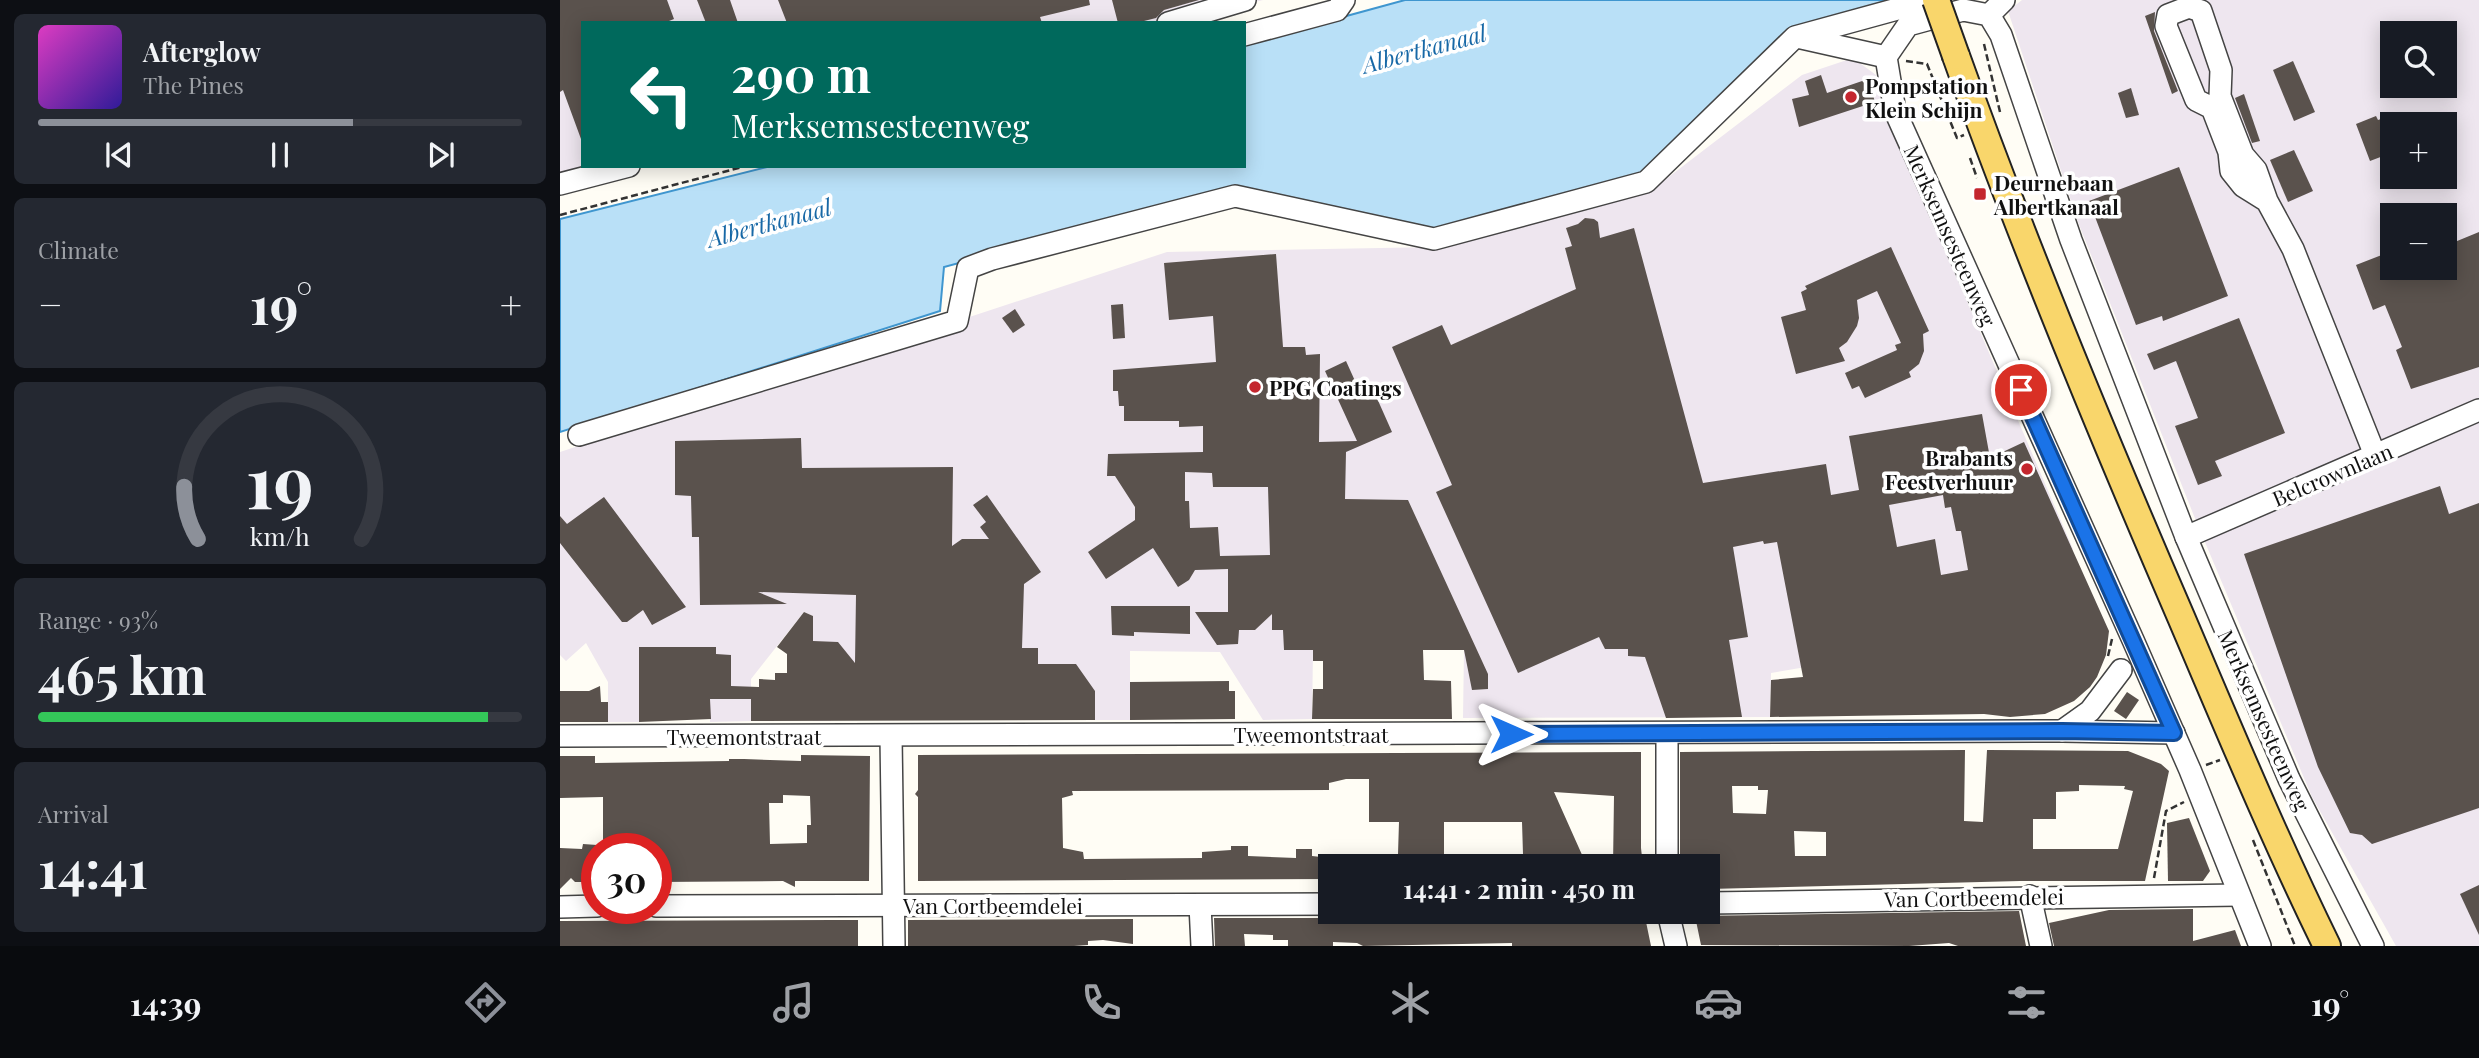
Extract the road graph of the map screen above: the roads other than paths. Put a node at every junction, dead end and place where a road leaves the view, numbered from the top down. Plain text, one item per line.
1 (1245, 0) edge
2 (1344, 0) edge
3 (1930, 0) edge
4 (1936, 0) edge
5 (1997, 7) edge
6 (1174, 21) edge
7 (1246, 35) edge
8 (1795, 37) junction
9 (1886, 57) junction
10 (621, 168) edge
11 (560, 184) edge
12 (2267, 201) junction
13 (2479, 410) edge
14 (579, 435) dead end
15 (2375, 455) junction
16 (2186, 537) junction
17 (2114, 666) road end
18 (2062, 731) junction
19 (1667, 733) junction
20 (2174, 733) junction
21 (560, 736) edge
22 (891, 736) junction
23 (2261, 831) junction
24 (1667, 854) edge
25 (2239, 895) junction
26 (2030, 896) junction
27 (1720, 903) edge
28 (1200, 905) junction
29 (1318, 905) edge
30 (560, 906) edge
31 (581, 906) edge
32 (672, 906) edge
33 (894, 906) junction
34 (1671, 924) edge
35 (894, 946) edge
36 (1202, 946) edge
37 (1676, 946) edge
38 (2041, 946) edge
39 (2260, 946) edge
40 (2307, 946) edge
41 (2327, 946) edge
42 (2373, 946) edge

1 - 6 street
2 - 7 street
3 - 8 street
4 - 23 main road, Merksemsesteenweg, bridge
5 - 9 street, Merksemsesteenweg
5 - 16 street, Merksemsesteenweg
8 - 9 street
8 - 14 street
9 - 20 street, Merksemsesteenweg
10 - 11 street
12 - 12 street
12 - 15 street
13 - 15 street, Belcrownlaan
15 - 16 street, Belcrownlaan
16 - 42 street, Merksemsesteenweg
17 - 18 street
18 - 19 street, Tweemontstraat
18 - 20 street, Tweemontstraat
19 - 22 street, Tweemontstraat
19 - 24 street
20 - 25 street, Merksemsesteenweg
21 - 22 street, Tweemontstraat
22 - 33 street
23 - 40 main road, Merksemsesteenweg
23 - 41 main road, Merksemsesteenweg
25 - 26 street, Van Cortbeemdelei
25 - 39 street, Merksemsesteenweg
26 - 27 street, Van Cortbeemdelei
26 - 38 street
28 - 29 street, Van Cortbeemdelei
28 - 33 street, Van Cortbeemdelei
28 - 36 street
30 - 31 street
32 - 33 street, Van Cortbeemdelei
33 - 35 street
34 - 37 street

